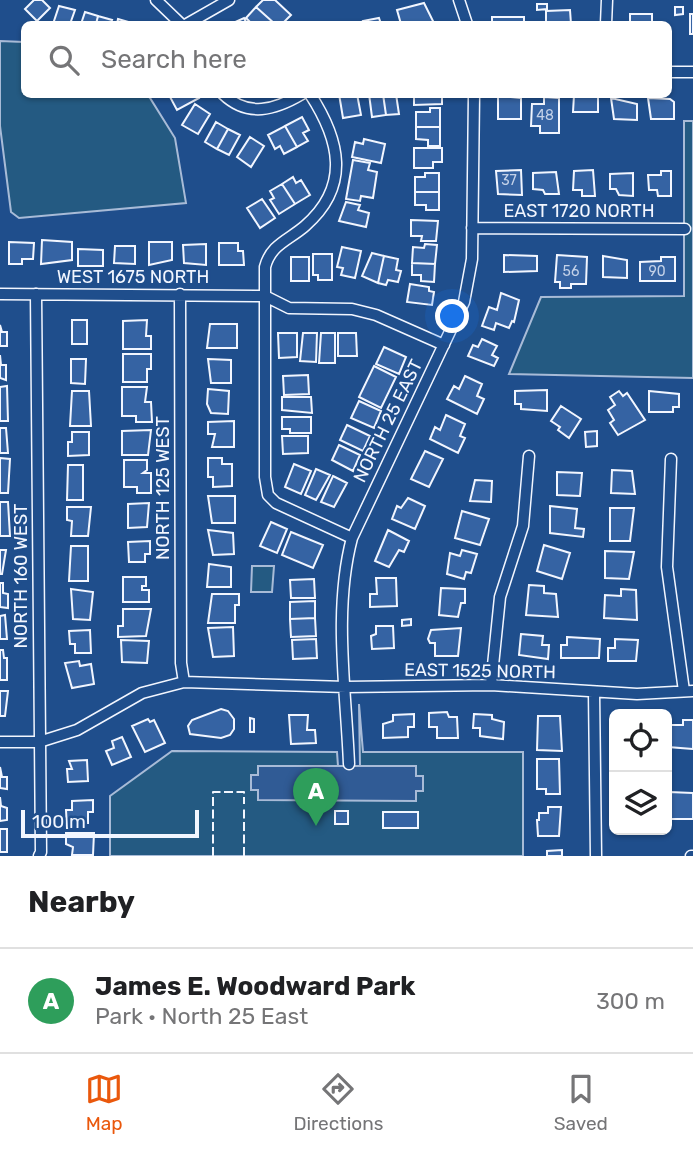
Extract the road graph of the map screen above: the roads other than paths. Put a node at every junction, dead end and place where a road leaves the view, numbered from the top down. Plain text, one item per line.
1 (156, 0) edge
2 (229, 0) edge
3 (459, 0) edge
4 (607, 0) edge
5 (180, 21) edge
6 (190, 21) edge
7 (466, 21) edge
8 (607, 21) edge
9 (672, 72) edge
10 (693, 72) edge
11 (227, 98) edge
12 (293, 98) edge
13 (312, 98) edge
14 (474, 98) edge
15 (472, 228) junction
16 (685, 229) dead end
17 (0, 294) edge
18 (36, 294) junction
19 (180, 294) junction
20 (265, 296) junction
21 (444, 345) junction
22 (528, 456) dead end
23 (671, 459) dead end
24 (352, 538) junction
25 (184, 682) junction
26 (491, 685) junction
27 (346, 687) junction
28 (688, 691) edge
29 (594, 692) junction
30 (0, 742) edge
31 (38, 742) junction
32 (349, 764) dead end
33 (39, 856) edge
34 (596, 856) edge

1 - 5 street
2 - 6 street
3 - 7 street
4 - 8 street
9 - 10 street
11 - 12 street
13 - 20 street
14 - 15 street, NORTH 25 EAST
15 - 16 street, EAST 1720 NORTH
15 - 21 street, NORTH 25 EAST
17 - 18 street, WEST 1675 NORTH
18 - 19 street, WEST 1675 NORTH
18 - 31 street, NORTH 160 WEST
19 - 20 street, WEST 1675 NORTH
19 - 25 street, NORTH 125 WEST
20 - 21 street, WEST 1675 NORTH
20 - 24 street
21 - 24 street, NORTH 25 EAST
22 - 26 street
23 - 28 street
24 - 27 street, NORTH 25 EAST
25 - 27 street, EAST 1525 NORTH
25 - 31 street, EAST 1525 NORTH
26 - 27 street, EAST 1525 NORTH
26 - 29 street, EAST 1525 NORTH
27 - 32 street, NORTH 25 EAST
28 - 29 street, EAST 1525 NORTH
29 - 34 street
30 - 31 street, EAST 1525 NORTH
31 - 33 street, NORTH 160 WEST

